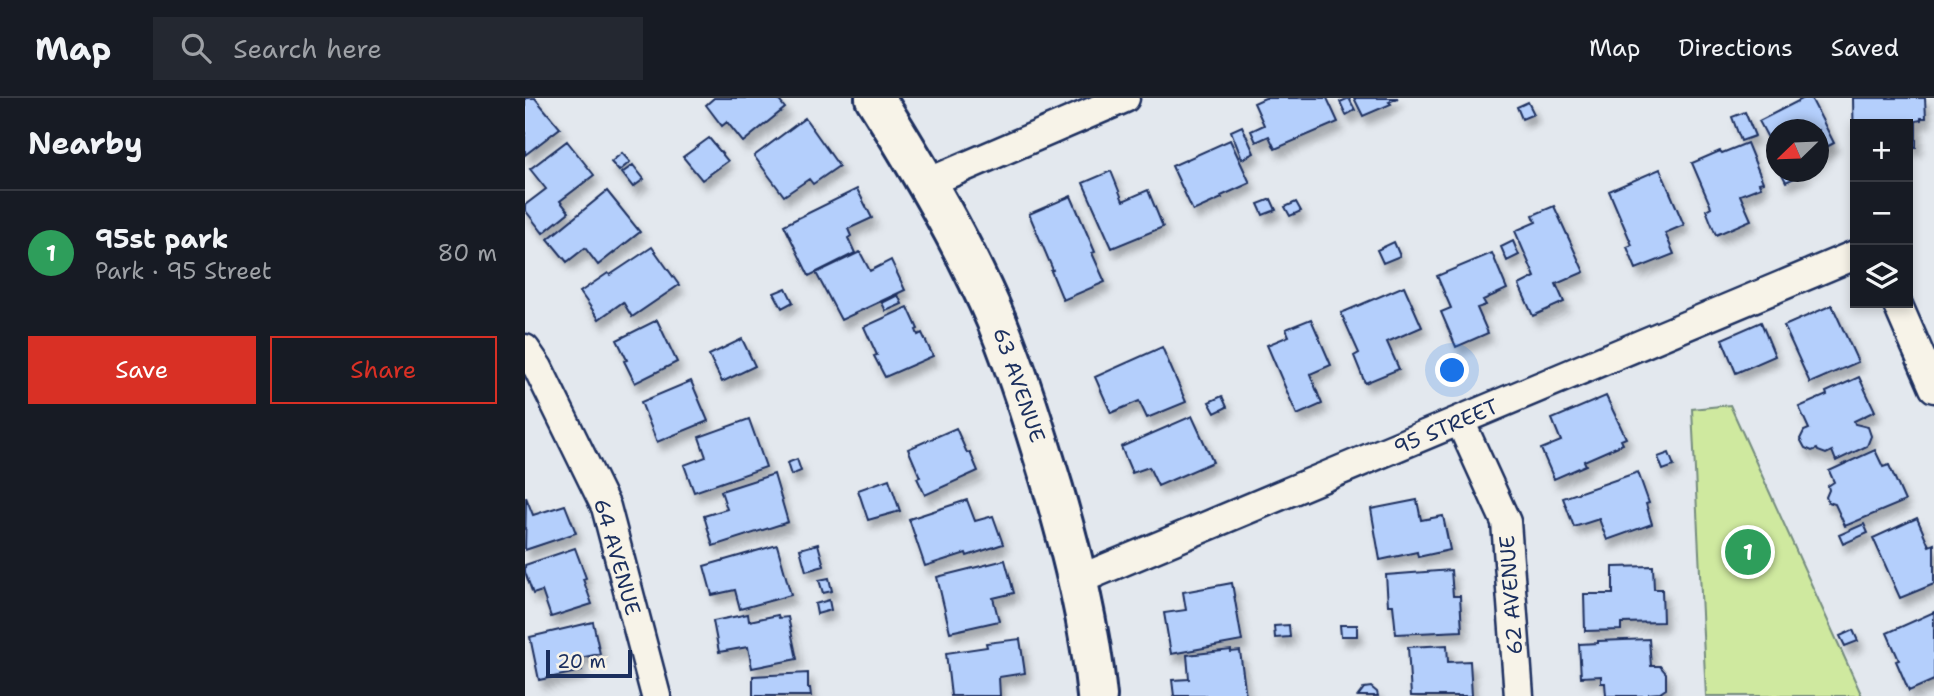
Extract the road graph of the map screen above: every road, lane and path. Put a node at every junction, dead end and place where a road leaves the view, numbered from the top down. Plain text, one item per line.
1 (875, 98) edge
2 (1125, 98) edge
3 (927, 183) junction
4 (1850, 257) edge
5 (1899, 308) edge
6 (525, 349) edge
7 (1934, 388) edge
8 (1460, 421) junction
9 (1078, 580) junction
10 (656, 696) edge
11 (1097, 696) edge
12 (1519, 696) edge

1 - 3 street, 63 AVENUE
2 - 3 street
3 - 9 street, 63 AVENUE
4 - 8 street, 95 STREET
5 - 7 street
6 - 10 street, 64 AVENUE
8 - 9 street, 95 STREET
8 - 12 street, 62 AVENUE
9 - 11 street, 63 AVENUE

